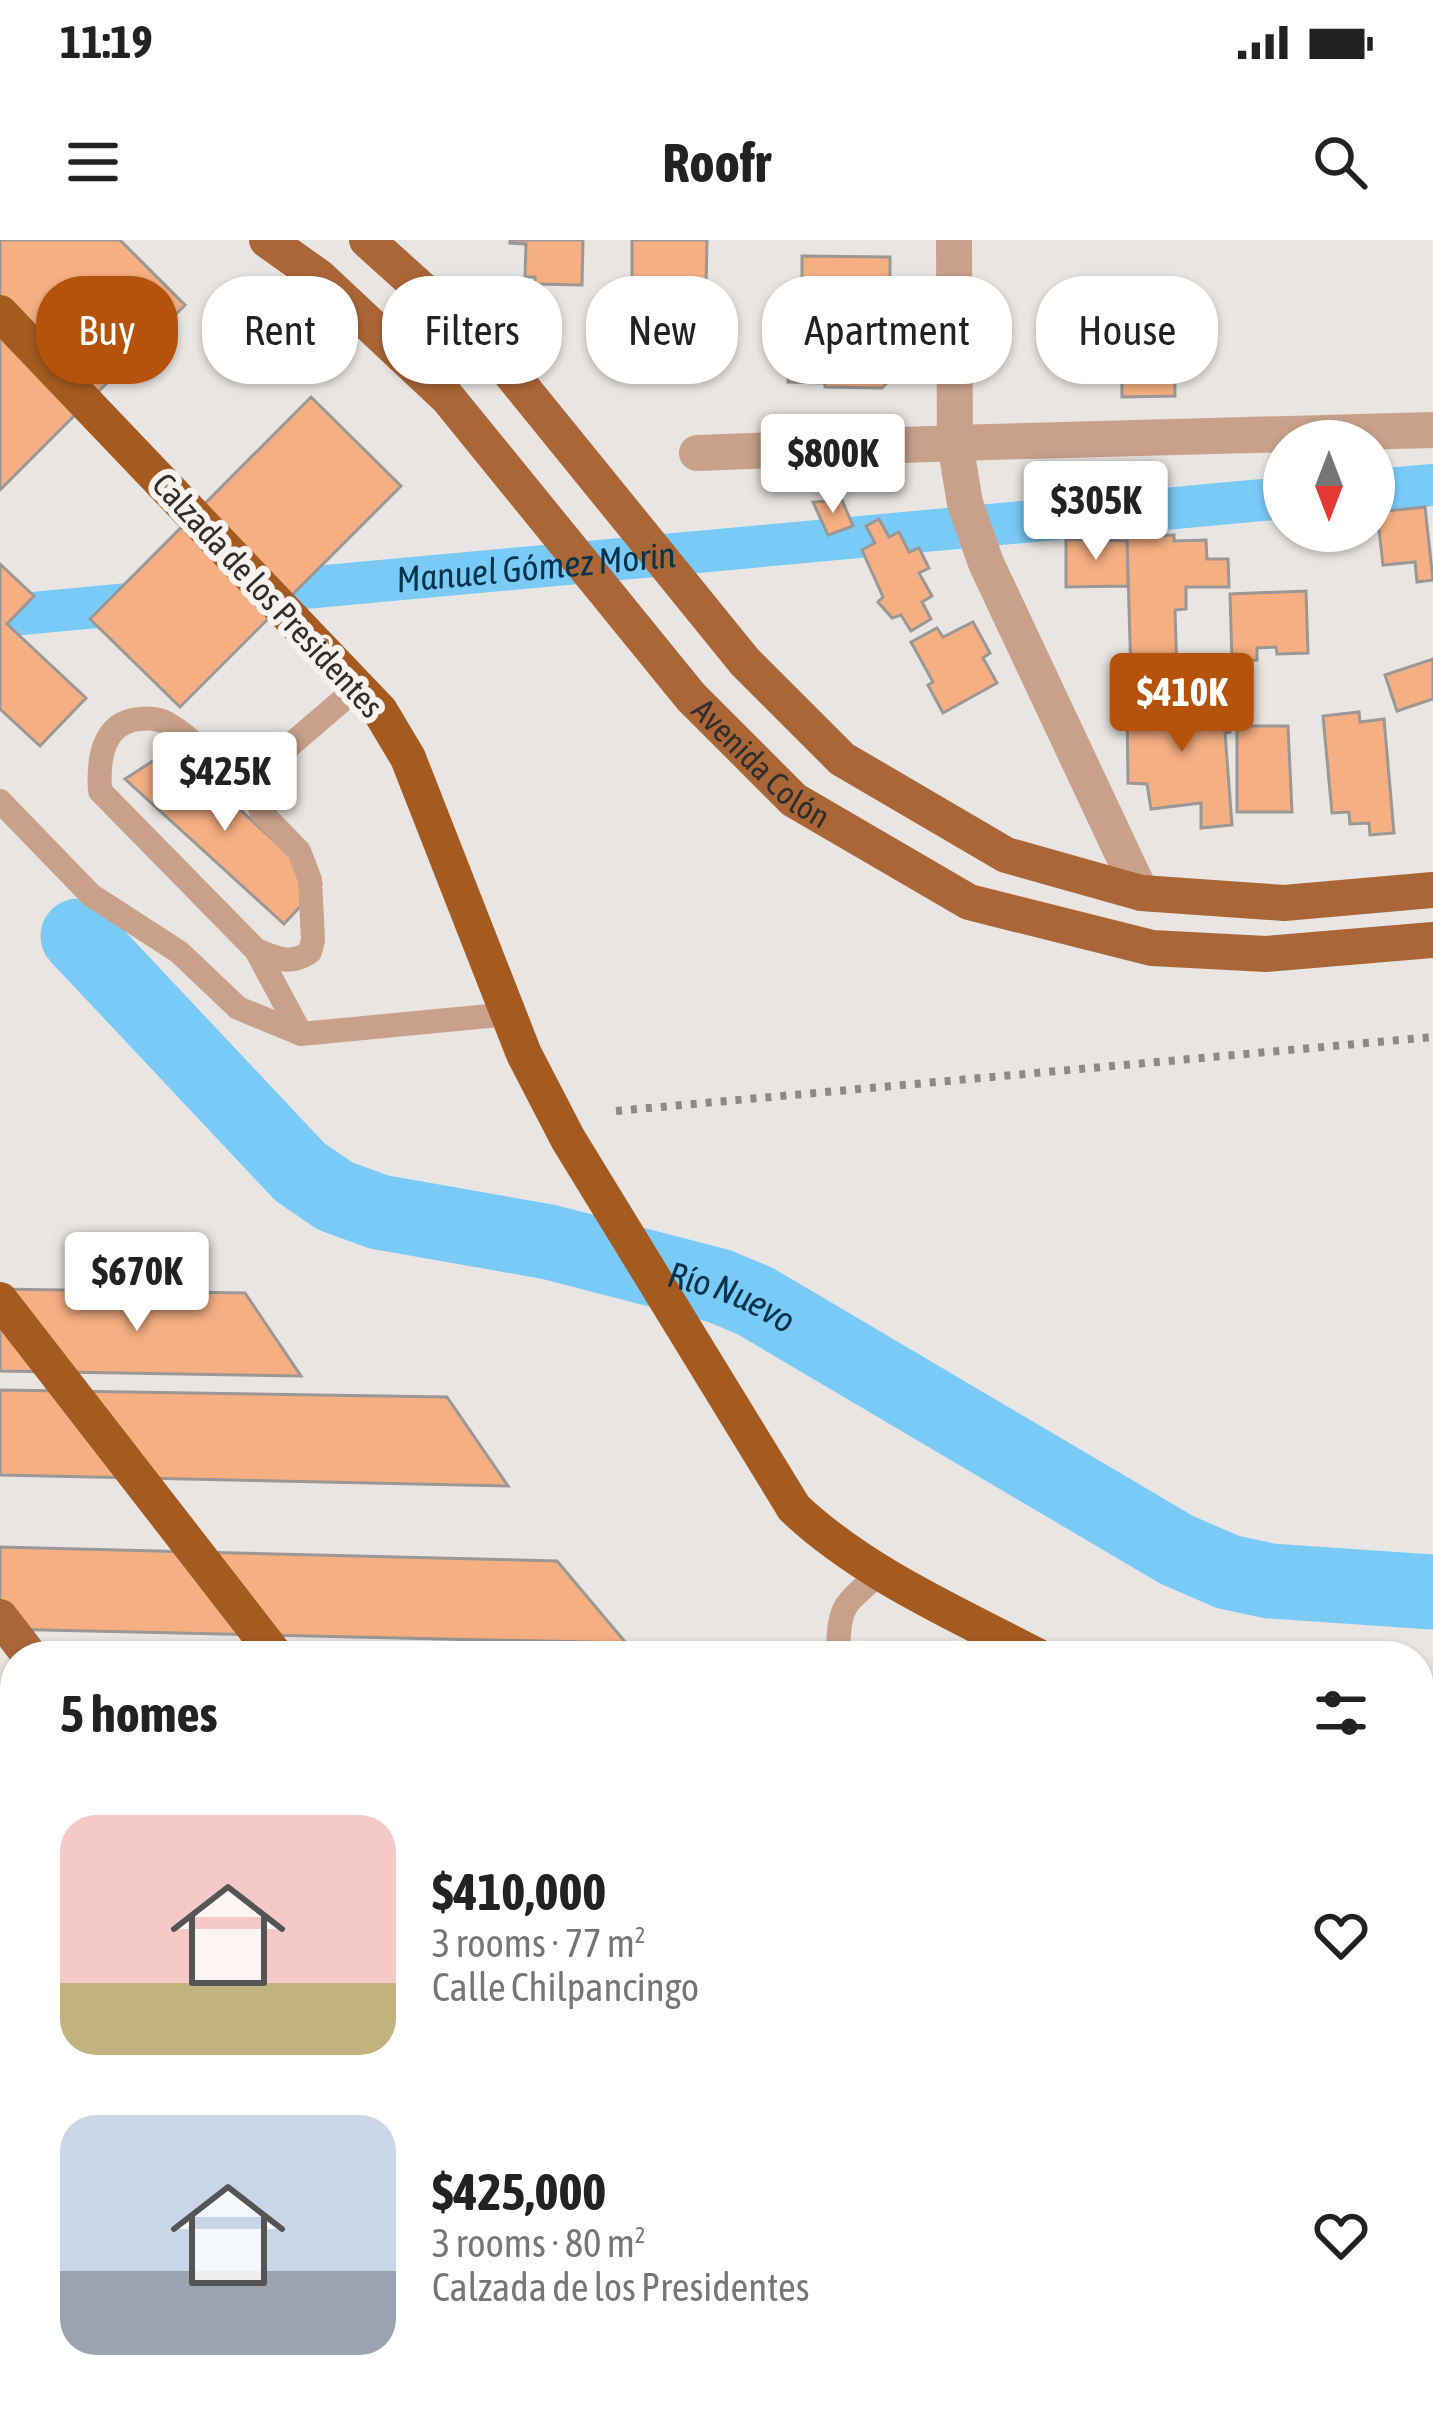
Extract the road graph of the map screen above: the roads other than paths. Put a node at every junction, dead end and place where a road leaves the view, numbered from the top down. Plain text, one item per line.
1 (267, 240) edge
2 (367, 240) edge
3 (954, 240) edge
4 (0, 313) edge
5 (1433, 430) edge
6 (955, 442) junction
7 (697, 453) dead end
8 (358, 688) junction
9 (253, 777) junction
10 (0, 801) edge
11 (1433, 890) edge
12 (1141, 893) junction
13 (1433, 940) edge
14 (256, 950) junction
15 (510, 1014) junction
16 (302, 1034) junction
17 (0, 1300) edge
18 (880, 1573) junction
19 (0, 1617) edge
20 (18, 1641) edge
21 (264, 1641) edge
22 (838, 1641) edge
23 (1009, 1641) edge

1 - 13 main road, Avenida Colón
2 - 12 main road, Avenida Colón
3 - 6 street
4 - 8 highway, Calzada de los Presidentes
5 - 6 street
6 - 7 street
6 - 12 street
8 - 9 lane
8 - 15 highway, Calzada de los Presidentes
9 - 14 lane
9 - 14 lane
10 - 16 lane
11 - 12 main road, Avenida Colón
14 - 16 lane
15 - 16 lane
15 - 18 highway, Calzada de los Presidentes
17 - 21 highway
18 - 22 lane
18 - 23 highway, Calzada de los Presidentes
19 - 20 main road

